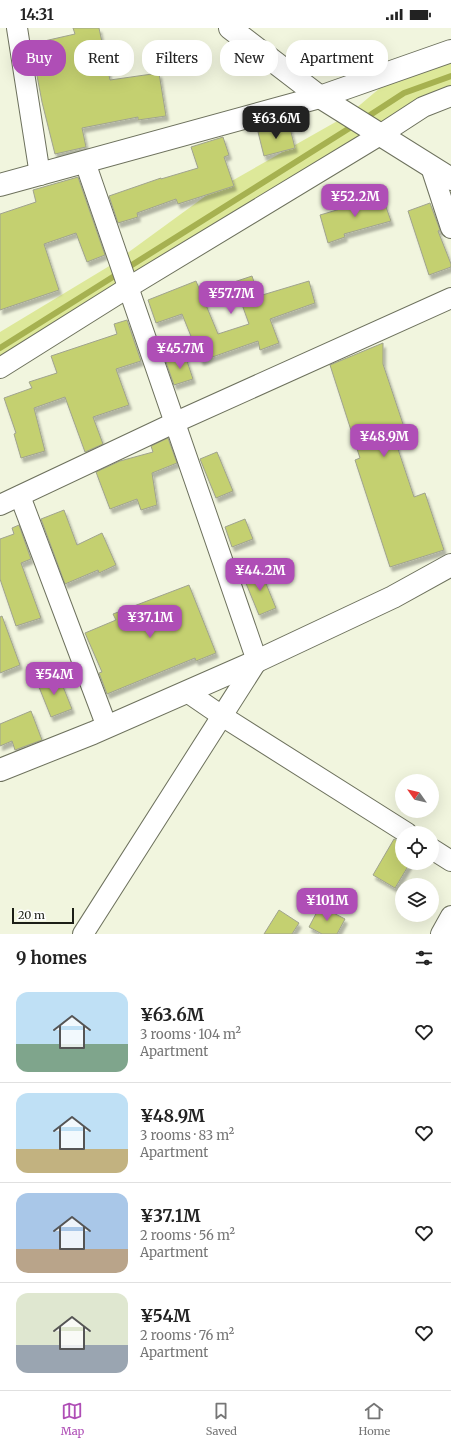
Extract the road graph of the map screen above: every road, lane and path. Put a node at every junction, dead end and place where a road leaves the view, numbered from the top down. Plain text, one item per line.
1 (17, 28) edge
2 (230, 28) edge
3 (451, 51) edge
4 (451, 96) edge
5 (320, 97) junction
6 (380, 135) junction
7 (85, 162) junction
8 (431, 167) junction
9 (40, 174) junction
10 (451, 179) edge
11 (0, 186) edge
12 (451, 228) edge
13 (129, 287) junction
14 (451, 298) edge
15 (0, 368) edge
16 (176, 422) junction
17 (20, 496) junction
18 (0, 505) edge
19 (451, 565) edge
20 (257, 661) junction
21 (186, 692) junction
22 (222, 716) junction
23 (107, 728) junction
24 (0, 770) edge
25 (396, 826) edge
26 (439, 853) edge
27 (451, 861) edge
28 (451, 916) edge
29 (83, 934) edge
30 (441, 934) edge

1 - 9 street
2 - 5 street
3 - 5 street
4 - 6 street
5 - 6 street
5 - 7 street
6 - 8 street
6 - 13 street
7 - 9 street
7 - 13 street
8 - 10 street
8 - 12 street
9 - 11 street
13 - 15 street
13 - 16 street
14 - 16 street
16 - 17 street
16 - 20 street
17 - 18 street
17 - 23 street
19 - 20 street
20 - 21 street
20 - 22 street
21 - 22 street
21 - 23 street
22 - 25 street
22 - 29 street
23 - 24 street
26 - 27 street
28 - 30 street

